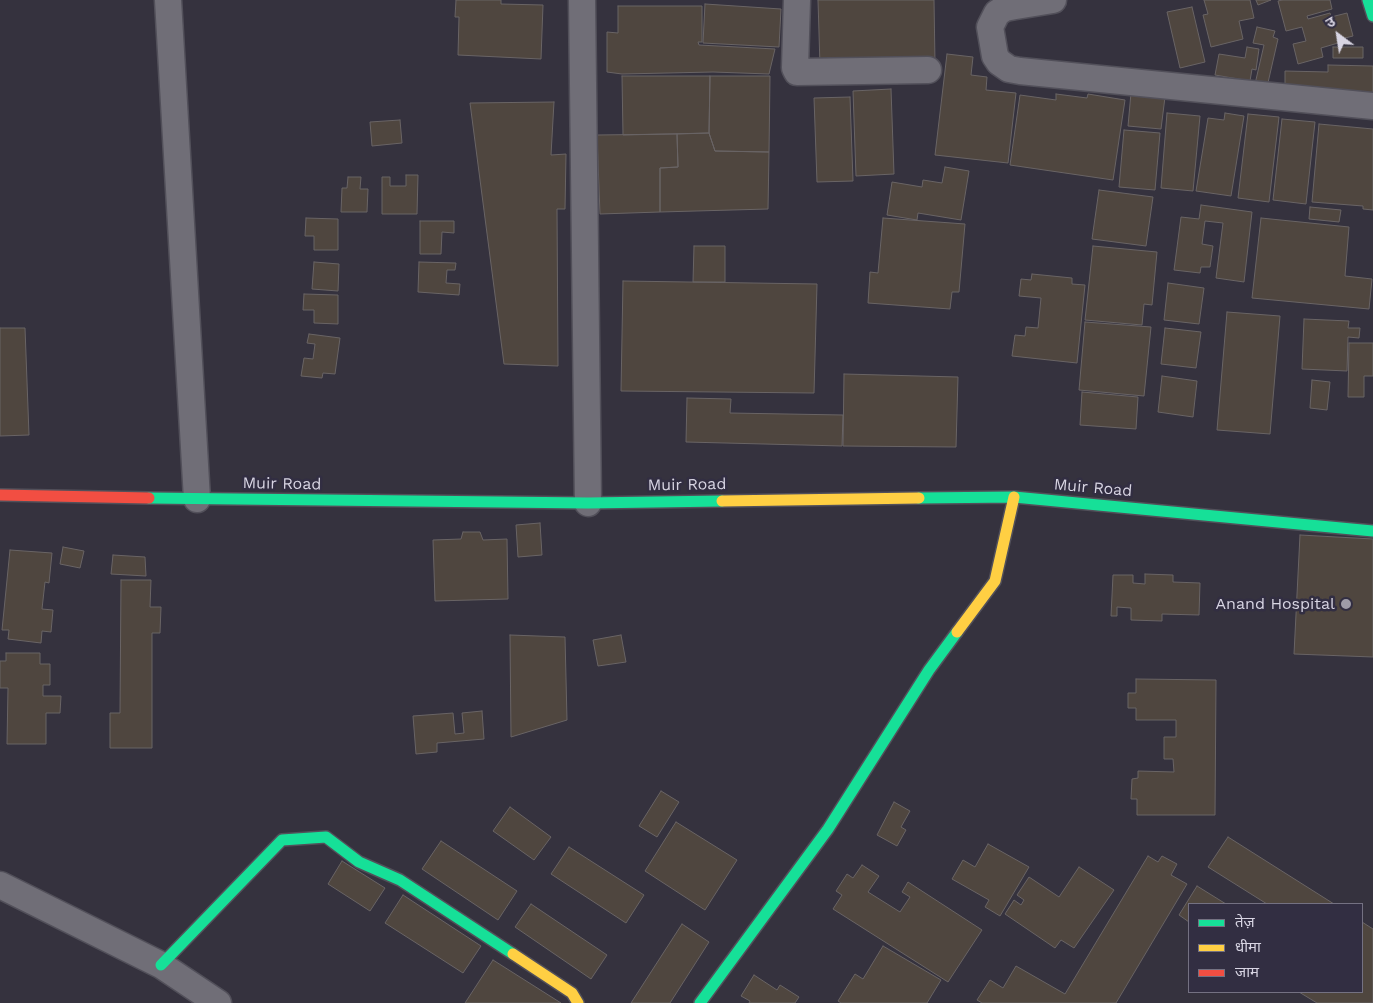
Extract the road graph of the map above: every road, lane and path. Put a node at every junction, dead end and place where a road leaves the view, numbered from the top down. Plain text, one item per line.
1 (168, 0) edge
2 (582, 0) edge
3 (796, 0) edge
4 (1053, 0) edge
5 (1368, 0) edge
6 (1373, 16) edge
7 (928, 70) dead end
8 (1373, 106) edge
9 (0, 495) edge
10 (1014, 497) junction
11 (197, 499) junction
12 (588, 503) junction
13 (1373, 531) edge
14 (0, 885) edge
15 (161, 965) junction
16 (218, 1003) edge
17 (578, 1003) edge
18 (700, 1003) edge

1 - 11 street
2 - 12 street
3 - 7 street
4 - 8 street
5 - 6 street
9 - 11 street, Muir Road
10 - 12 street, Muir Road
10 - 13 street, Muir Road
10 - 18 street
11 - 12 street, Muir Road
14 - 15 street
15 - 16 street
15 - 17 street

